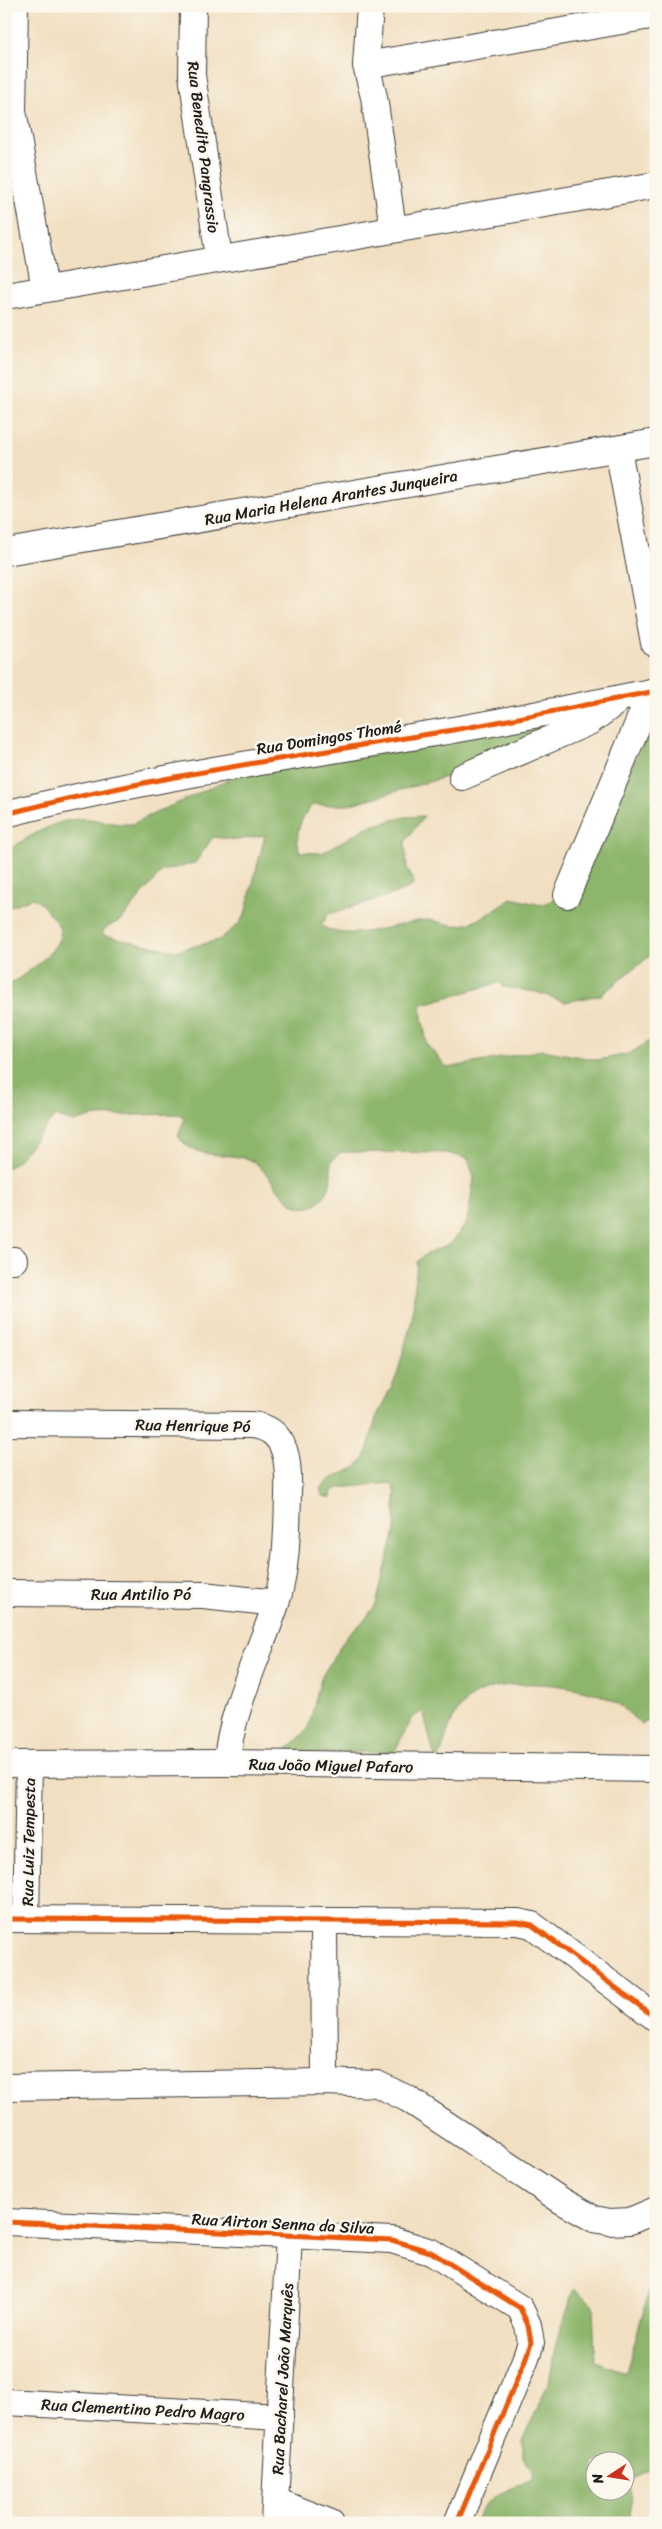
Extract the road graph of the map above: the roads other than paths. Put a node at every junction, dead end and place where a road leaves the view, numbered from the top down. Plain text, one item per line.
1 (15, 6) edge
2 (193, 6) edge
3 (370, 6) edge
4 (656, 15) edge
5 (366, 64) junction
6 (656, 185) edge
7 (393, 228) junction
8 (219, 258) junction
9 (45, 290) junction
10 (6, 296) edge
11 (656, 442) edge
12 (618, 449) junction
13 (6, 552) edge
14 (654, 643) dead end
15 (653, 691) edge
16 (624, 697) junction
17 (462, 777) dead end
18 (6, 814) edge
19 (567, 894) dead end
20 (6, 1424) edge
21 (6, 1593) edge
22 (276, 1603) junction
23 (227, 1763) junction
24 (18, 1764) edge
25 (656, 1769) edge
26 (16, 1919) edge
27 (324, 1921) junction
28 (656, 2018) edge
29 (325, 2082) junction
30 (6, 2087) edge
31 (656, 2210) edge
32 (6, 2222) edge
33 (289, 2236) junction
34 (6, 2402) edge
35 (280, 2417) junction
36 (275, 2512) edge
37 (331, 2523) edge
38 (457, 2523) edge

1 - 9 street
2 - 8 street, Rua Benedito Pangrassio
3 - 5 street
4 - 5 street
5 - 7 street
6 - 7 street
7 - 8 street
8 - 9 street
9 - 10 street
11 - 12 street, Rua Maria Helena Arantes Junqueira
12 - 13 street, Rua Maria Helena Arantes Junqueira
12 - 14 street
15 - 16 street, Rua Domingos Thomé
15 - 19 street
16 - 17 street
16 - 18 street, Rua Domingos Thomé
20 - 22 street, Rua Henrique Pó
21 - 22 street, Rua Antilio Pó
22 - 23 street, Rua Henrique Pó
23 - 24 street, Rua João Miguel Pafaro
23 - 25 street, Rua João Miguel Pafaro
24 - 26 street, Rua Luiz Tempesta
26 - 27 street
27 - 28 street
27 - 29 street
29 - 30 street
29 - 31 street
32 - 33 street, Rua Airton Senna da Silva
33 - 35 street, Rua Bacharel João Marquês
33 - 38 street, Rua Airton Senna da Silva
34 - 35 street, Rua Clementino Pedro Magro
35 - 36 street, Rua Bacharel João Marquês
36 - 37 street

